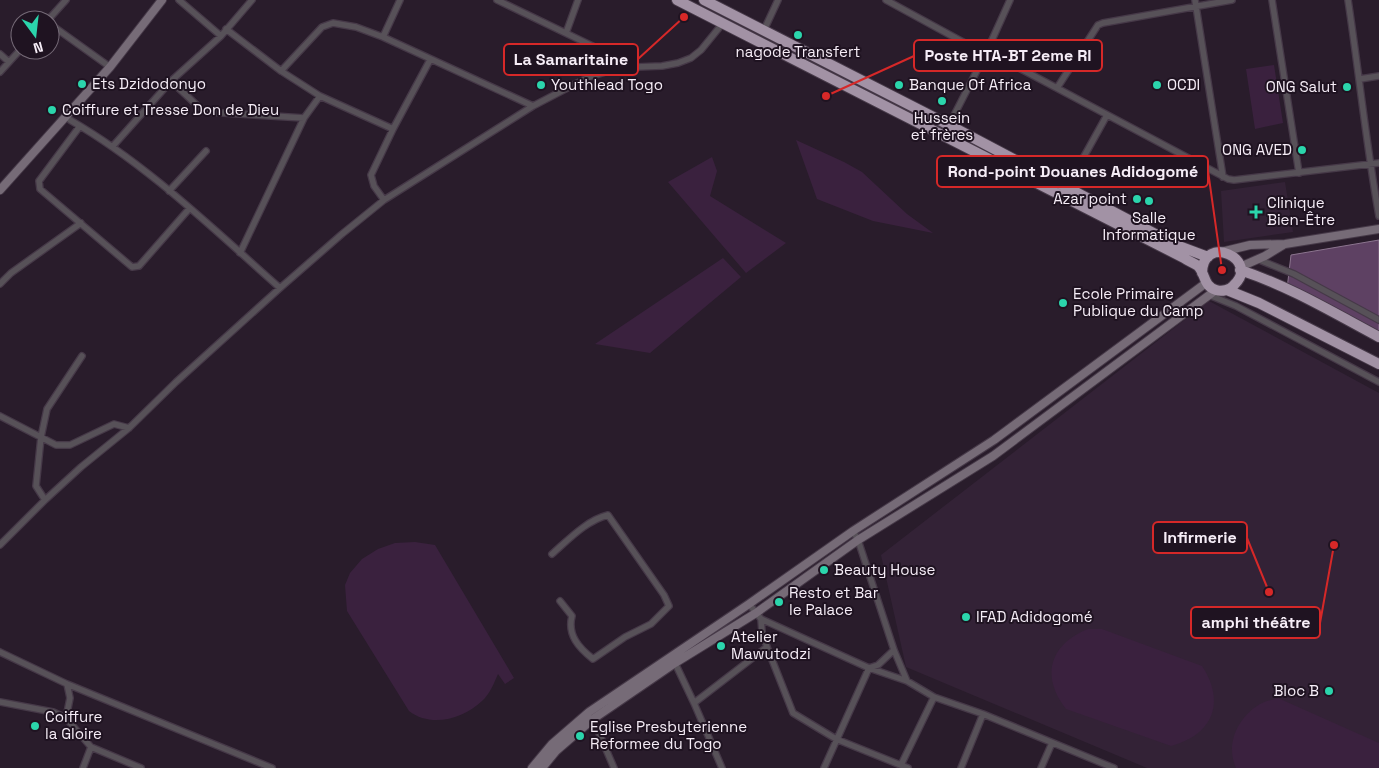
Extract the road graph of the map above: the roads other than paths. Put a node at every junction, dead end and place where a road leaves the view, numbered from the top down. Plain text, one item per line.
1 (66, 0) edge
2 (162, 0) edge
3 (179, 0) edge
4 (252, 0) edge
5 (400, 0) edge
6 (497, 0) edge
7 (578, 0) edge
8 (676, 0) edge
9 (704, 0) edge
10 (778, 0) edge
11 (886, 0) edge
12 (1232, 0) edge
13 (1272, 0) edge
14 (1348, 0) edge
15 (1007, 1) edge
16 (1195, 3) edge
17 (692, 4) edge
18 (57, 10) edge
19 (723, 23) junction
20 (226, 29) junction
21 (764, 30) junction
22 (60, 31) edge
23 (566, 33) junction
24 (220, 36) junction
25 (383, 37) junction
26 (799, 48) junction
27 (986, 52) junction
28 (0, 54) edge
29 (430, 60) junction
30 (793, 60) junction
31 (9, 62) joint
32 (110, 67) junction
33 (636, 67) junction
34 (0, 72) edge
35 (281, 72) junction
36 (1379, 76) edge
37 (1360, 79) junction
38 (171, 81) junction
39 (1057, 88) junction
40 (320, 96) junction
41 (533, 106) junction
42 (1107, 115) junction
43 (66, 116) junction
44 (304, 118) junction
45 (949, 125) junction
46 (80, 126) junction
47 (393, 129) junction
48 (113, 146) junction
49 (206, 151) dead end
50 (1379, 163) edge
51 (1370, 164) junction
52 (1299, 173) junction
53 (1223, 177) junction
54 (1067, 187) junction
55 (0, 190) edge
56 (169, 191) junction
57 (384, 200) junction
58 (190, 209) junction
59 (1379, 216) edge
60 (81, 223) junction
61 (1379, 228) edge
62 (1285, 244) junction
63 (1220, 252) junction
64 (240, 253) junction
65 (1208, 257) junction
66 (1257, 259) junction
67 (1240, 268) junction
68 (1202, 273) junction
69 (1206, 283) junction
70 (0, 284) edge
71 (280, 288) junction
72 (1218, 292) junction
73 (1379, 320) edge
74 (1379, 337) edge
75 (82, 356) dead end
76 (1379, 364) edge
77 (1379, 382) edge
78 (0, 416) edge
79 (129, 428) junction
80 (41, 436) junction
81 (46, 500) junction
82 (853, 531) junction
83 (858, 540) junction
84 (0, 545) edge
85 (552, 554) dead end
86 (560, 601) dead end
87 (749, 604) junction
88 (758, 616) junction
89 (767, 648) junction
90 (894, 650) junction
91 (0, 652) edge
92 (675, 663) junction
93 (869, 668) junction
94 (907, 681) junction
95 (67, 684) junction
96 (934, 697) junction
97 (0, 702) edge
98 (694, 704) junction
99 (983, 714) junction
100 (66, 718) junction
101 (593, 719) junction
102 (836, 739) junction
103 (1052, 743) junction
104 (91, 747) junction
105 (901, 765) junction
106 (83, 768) edge
107 (142, 768) edge
108 (272, 768) edge
109 (532, 768) edge
110 (542, 768) edge
111 (614, 768) edge
112 (722, 768) edge
113 (824, 768) edge
114 (908, 768) edge
115 (961, 768) edge
116 (1041, 768) edge
117 (1114, 768) edge

1 - 18 street
2 - 32 main road
3 - 24 street
4 - 20 street
5 - 25 street
6 - 23 street
7 - 23 street
8 - 17 highway
9 - 21 highway
10 - 21 street
11 - 27 street
12 - 16 street
13 - 52 street
14 - 37 street
15 - 27 street
16 - 39 street
16 - 53 street
17 - 19 highway
19 - 30 highway
19 - 33 street
20 - 24 street
20 - 35 street
21 - 26 highway
22 - 32 street
23 - 33 street
24 - 38 street
25 - 29 street
25 - 35 street
26 - 30 highway
26 - 45 highway
27 - 39 street
27 - 45 street
28 - 31 street
29 - 41 street
29 - 47 street
30 - 68 highway
31 - 34 street
32 - 43 main road
33 - 41 street
35 - 40 street
36 - 37 street
37 - 51 street
38 - 44 street
38 - 48 street
39 - 42 street
40 - 44 street
40 - 47 street
41 - 57 street
42 - 53 street
42 - 54 street
43 - 46 street
43 - 55 main road
44 - 64 street
45 - 54 highway
46 - 48 street
46 - 60 street
47 - 57 street
48 - 56 street
49 - 56 street
50 - 51 street
51 - 52 street
51 - 59 street
52 - 53 street
54 - 65 highway
56 - 58 street
57 - 71 street
58 - 60 street
58 - 64 street
60 - 70 street
61 - 62 main road
62 - 63 main road
62 - 66 main road
63 - 65 highway
63 - 67 highway
64 - 71 street
65 - 68 highway
66 - 67 main road
66 - 73 street
67 - 72 highway
67 - 74 highway
68 - 69 highway
69 - 72 highway
69 - 82 main road
71 - 79 street
72 - 76 highway
72 - 77 street
72 - 83 main road
75 - 80 street
78 - 80 street
79 - 80 street
79 - 81 street
80 - 81 street
81 - 84 street
82 - 83 street
82 - 87 main road
83 - 88 main road
83 - 90 street
85 - 86 street
87 - 88 street
87 - 109 main road
88 - 89 street
88 - 92 main road
88 - 93 street
89 - 98 street
89 - 102 street
90 - 93 street
90 - 94 street
91 - 95 street
92 - 98 street
92 - 101 main road
93 - 94 street
93 - 102 street
94 - 96 street
95 - 100 street
95 - 108 street
96 - 99 street
96 - 105 street
97 - 100 street
98 - 112 street
99 - 103 street
99 - 115 street
100 - 104 street
101 - 110 main road
101 - 111 street
102 - 105 street
102 - 113 street
103 - 116 street
103 - 117 street
104 - 106 street
104 - 107 street
105 - 114 street

